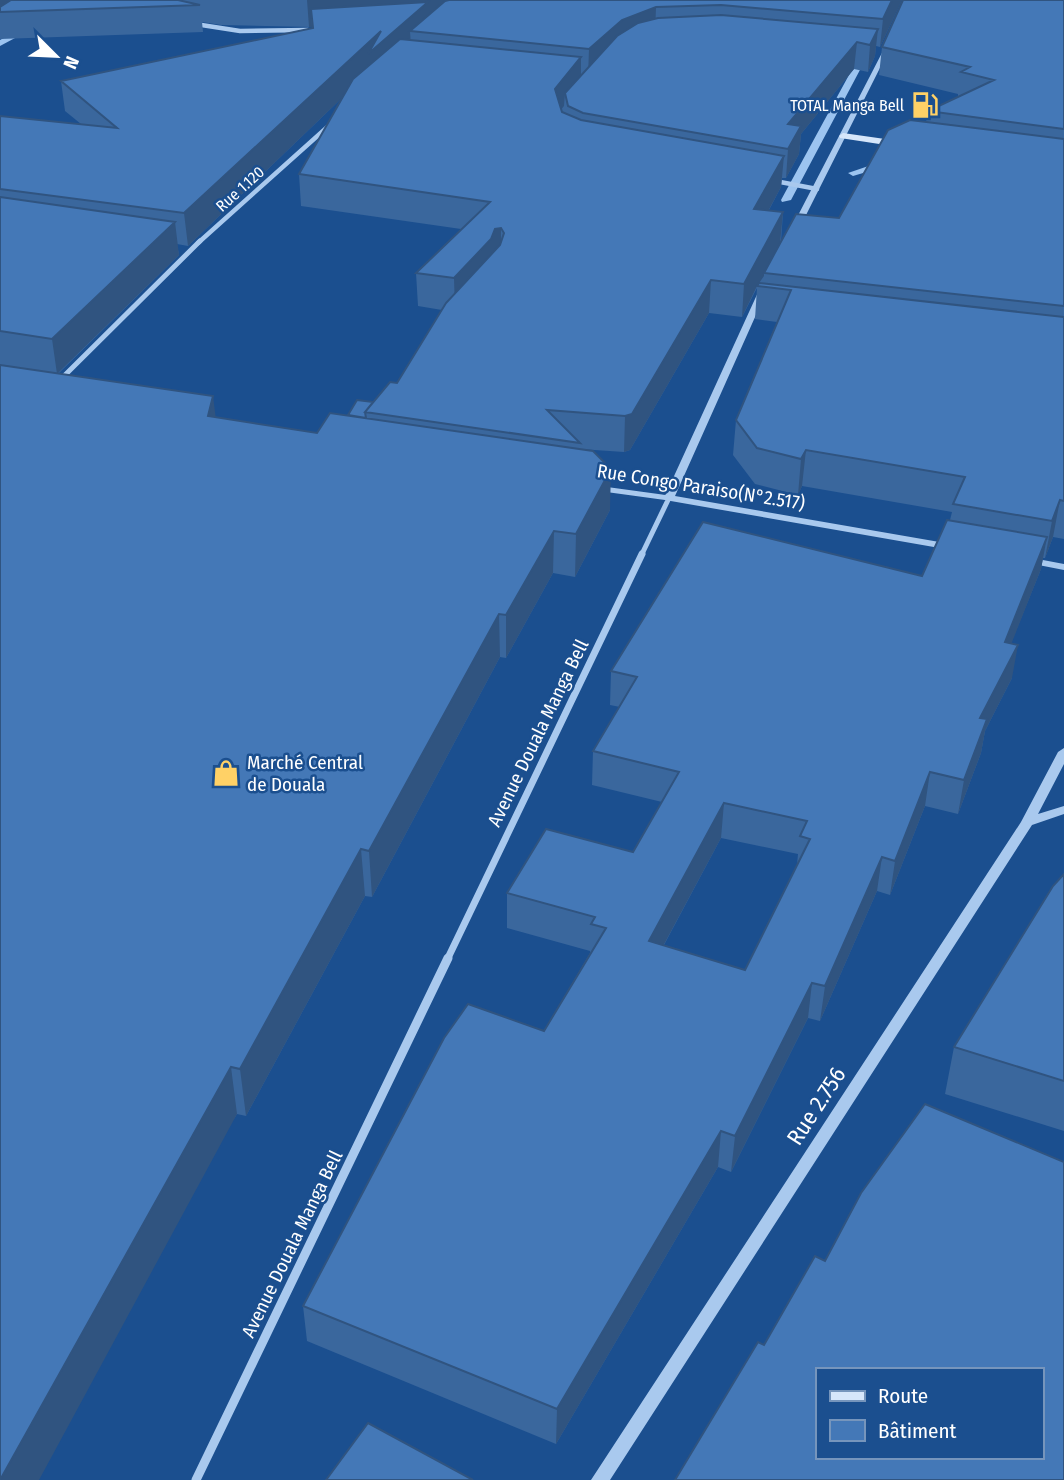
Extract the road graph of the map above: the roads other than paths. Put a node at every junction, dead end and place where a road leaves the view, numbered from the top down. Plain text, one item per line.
1 (184, 23) edge
2 (316, 30) edge
3 (890, 41) edge
4 (873, 51) edge
5 (885, 52) junction
6 (339, 116) edge
7 (843, 136) junction
8 (912, 145) edge
9 (763, 179) edge
10 (817, 188) junction
11 (791, 237) edge
12 (176, 249) edge
13 (189, 251) junction
14 (771, 274) edge
15 (752, 310) junction
16 (766, 312) dead end
17 (53, 387) edge
18 (601, 489) edge
19 (669, 498) junction
20 (969, 550) edge
21 (1009, 557) edge
22 (1064, 567) edge
23 (1064, 752) edge
24 (1064, 810) edge
25 (1027, 822) junction
26 (196, 1480) edge
27 (600, 1480) edge

1 - 2 street
3 - 5 street
4 - 5 street
5 - 7 street
6 - 13 street, Rue 1.120
7 - 8 main road
7 - 10 street
9 - 10 street
10 - 11 street
12 - 13 street
13 - 17 street, Rue 1.120
14 - 15 street, Avenue Douala Manga Bell
15 - 16 street
15 - 19 street, Avenue Douala Manga Bell
18 - 19 street, Rue Congo Paraiso(N°2.517)
19 - 20 street, Rue Congo Paraiso(N°2.517)
19 - 26 street, Avenue Douala Manga Bell
21 - 22 street
23 - 25 street, Rue 2.756
24 - 25 street
25 - 27 street, Rue 2.756

